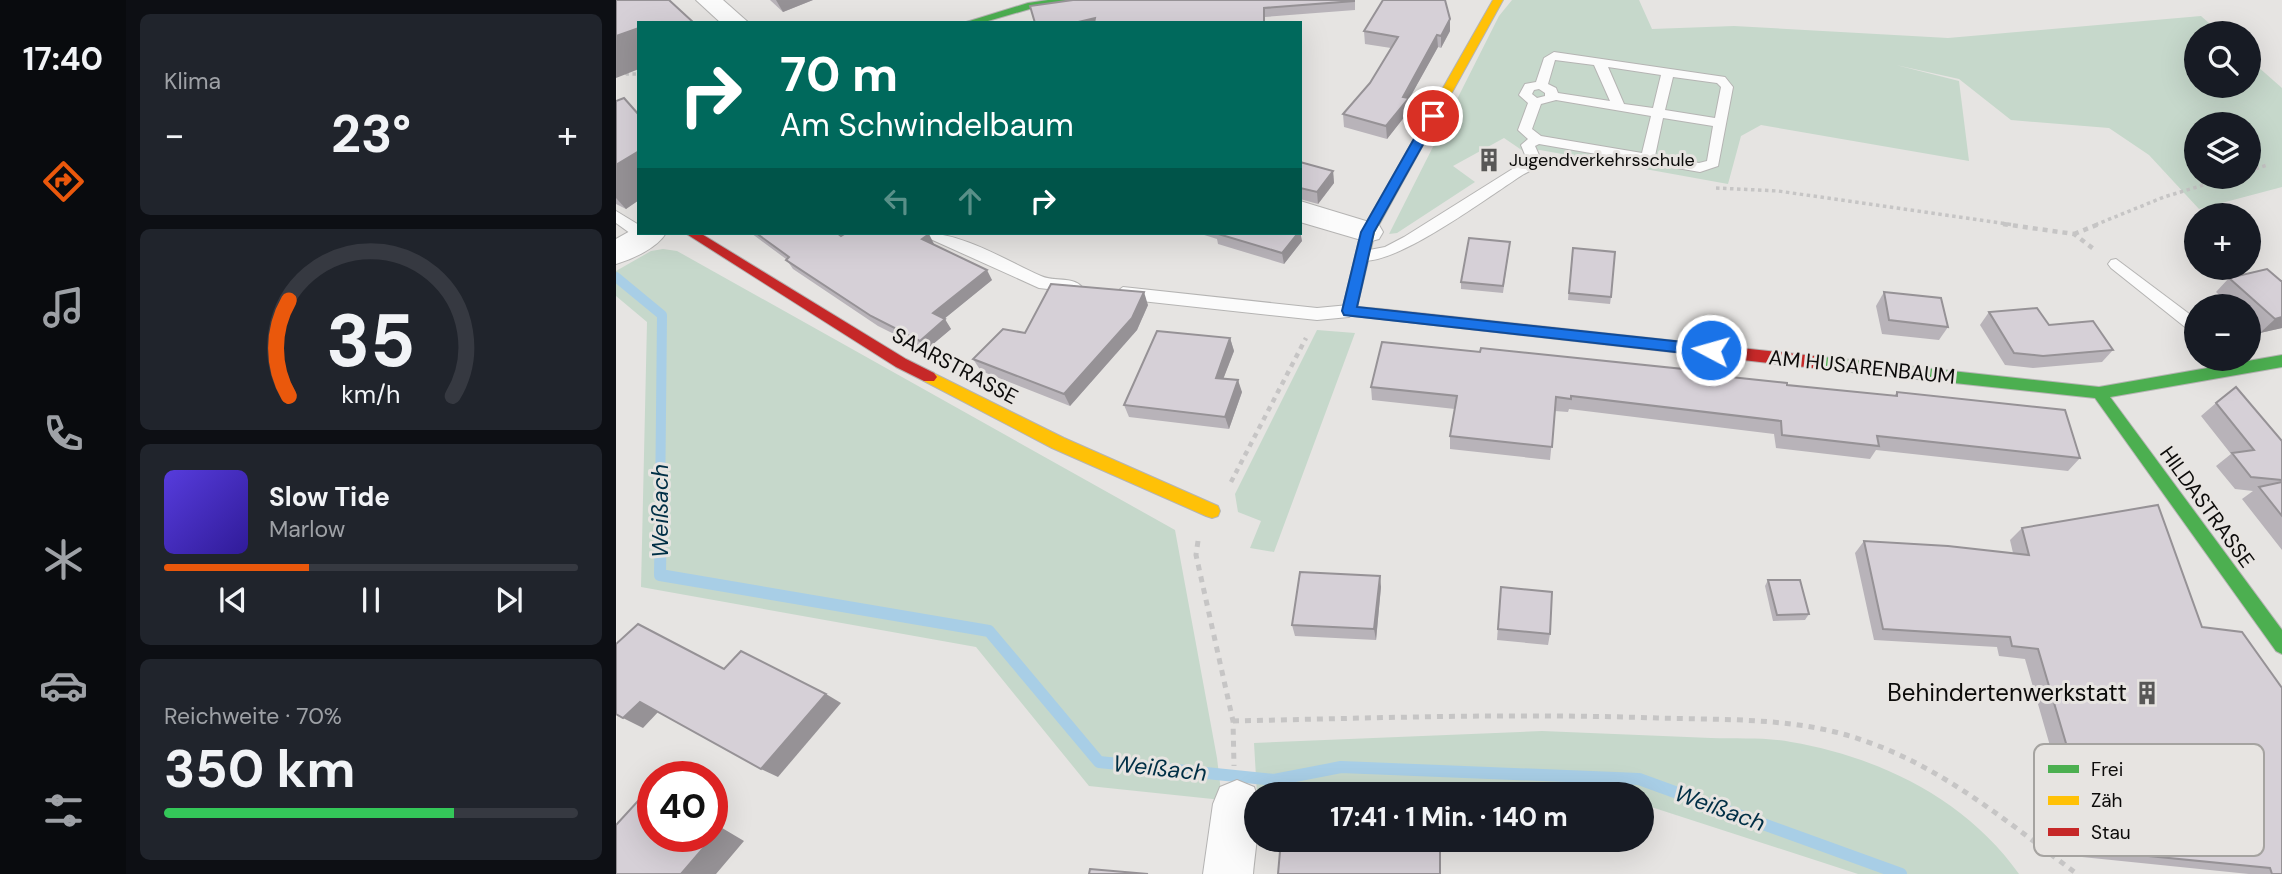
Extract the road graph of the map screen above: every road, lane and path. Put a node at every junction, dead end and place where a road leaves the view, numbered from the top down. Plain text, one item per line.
1 (708, 0) edge
2 (1075, 0) edge
3 (1498, 0) edge
4 (734, 21) edge
5 (975, 21) edge
6 (1599, 62) junction
7 (616, 63) edge
8 (1668, 72) junction
9 (637, 74) edge
10 (1541, 85) junction
11 (1553, 96) junction
12 (1535, 102) junction
13 (1619, 107) junction
14 (1658, 113) junction
15 (1720, 123) junction
16 (1537, 139) junction
17 (1647, 159) junction
18 (2267, 165) dead end
19 (2261, 167) edge
20 (1711, 187) dead end
21 (2190, 189) edge
22 (1302, 212) edge
23 (616, 216) edge
24 (2074, 234) junction
25 (694, 235) edge
26 (935, 235) edge
27 (636, 239) edge
28 (1366, 244) junction
29 (2116, 264) joint
30 (1085, 288) edge
31 (1112, 291) edge
32 (1349, 311) junction
33 (1317, 314) junction
34 (2184, 318) edge
35 (2282, 361) edge
36 (2261, 362) edge
37 (2205, 371) edge
38 (2099, 393) junction
39 (1212, 511) junction
40 (2282, 645) edge
41 (1233, 721) junction
42 (1233, 752) dead end
43 (1237, 804) dead end
44 (2034, 843) edge
45 (2052, 856) edge
46 (1228, 874) edge
47 (2077, 874) edge

1 - 4 street
2 - 5 street
3 - 28 street
6 - 8 lane
6 - 10 lane
6 - 13 lane
7 - 9 path
8 - 14 lane
8 - 15 lane
10 - 11 lane
10 - 12 lane
11 - 12 lane
11 - 13 lane
12 - 16 lane
13 - 14 lane
14 - 15 lane
14 - 17 lane
15 - 17 lane
16 - 17 lane
16 - 28 lane
18 - 19 path
20 - 24 path
21 - 24 path
22 - 28 street
23 - 27 lane
24 - 29 path
25 - 39 street, SAARSTRASSE
26 - 30 lane
28 - 32 street
29 - 34 lane
31 - 33 lane
32 - 33 lane
32 - 38 street, AM HUSARENBAUM
33 - 39 path
35 - 36 street, AM HUSARENBAUM
37 - 38 street, AM HUSARENBAUM
38 - 40 street, HILDASTRASSE
39 - 41 path
41 - 42 path
41 - 44 path
43 - 46 street
45 - 47 path

